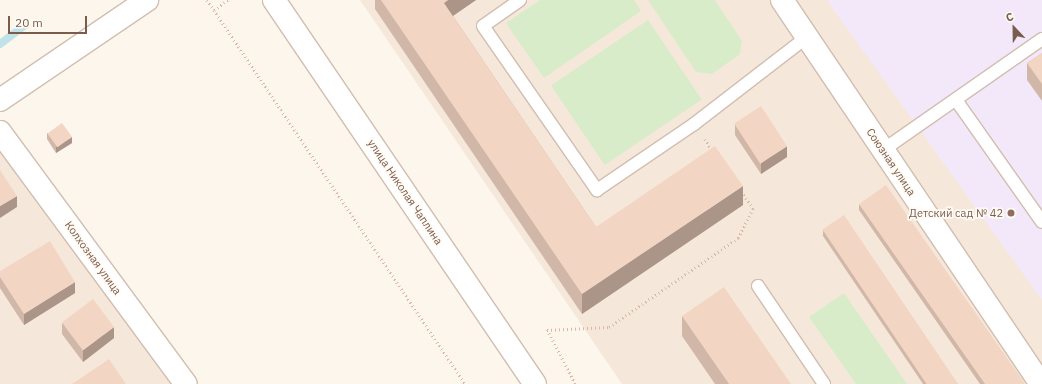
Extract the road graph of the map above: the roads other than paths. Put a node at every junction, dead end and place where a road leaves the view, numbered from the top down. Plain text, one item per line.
1 (148, 0) edge
2 (274, 0) edge
3 (520, 0) edge
4 (782, 0) edge
5 (807, 37) junction
6 (1042, 38) edge
7 (0, 100) edge
8 (956, 100) junction
9 (0, 132) edge
10 (883, 150) junction
11 (1042, 222) edge
12 (758, 286) dead end
13 (186, 384) edge
14 (535, 384) edge
15 (824, 384) edge
16 (1041, 384) edge

1 - 7 street
2 - 14 street, улица Николая Чаплина
3 - 5 lane
4 - 5 street, Союзная улица
5 - 10 street, Союзная улица
6 - 8 lane
8 - 10 lane
8 - 11 lane
9 - 13 street, Колхозная улица
10 - 16 street, Союзная улица
12 - 15 lane

